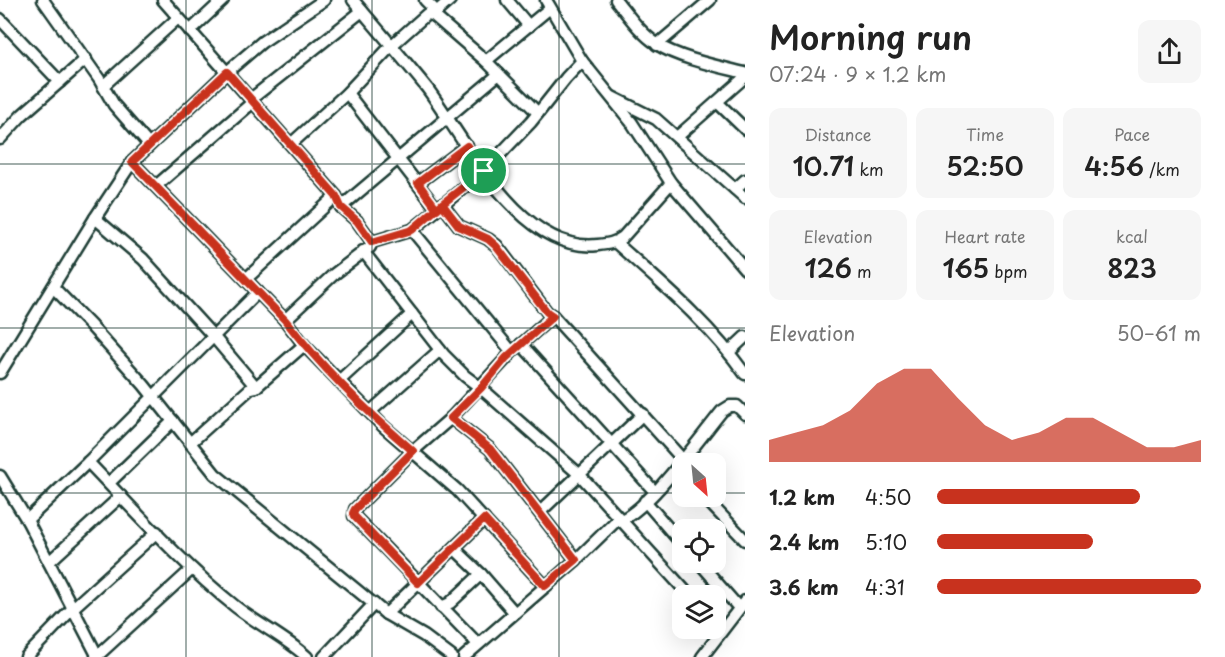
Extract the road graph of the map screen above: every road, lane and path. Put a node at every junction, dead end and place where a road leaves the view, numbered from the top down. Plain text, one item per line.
1 (43, 0) edge
2 (163, 0) edge
3 (223, 0) edge
4 (324, 0) edge
5 (353, 0) edge
6 (425, 0) edge
7 (450, 0) edge
8 (507, 0) edge
9 (617, 0) edge
10 (710, 0) edge
11 (548, 4) edge
12 (362, 11) junction
13 (435, 14) junction
14 (178, 18) junction
15 (0, 19) edge
16 (529, 26) junction
17 (190, 31) junction
18 (657, 45) junction
19 (391, 46) junction
20 (86, 59) junction
21 (486, 61) junction
22 (582, 61) junction
23 (227, 72) junction
24 (499, 74) junction
25 (745, 75) edge
26 (60, 82) junction
27 (103, 86) junction
28 (347, 93) junction
29 (609, 95) junction
30 (252, 100) junction
31 (717, 102) junction
32 (538, 113) junction
33 (448, 117) junction
34 (745, 129) edge
35 (677, 137) junction
36 (0, 139) edge
37 (291, 144) junction
38 (150, 145) junction
39 (467, 146) junction
40 (398, 157) junction
41 (132, 162) junction
42 (484, 171) junction
43 (745, 180) edge
44 (418, 183) junction
45 (671, 183) junction
46 (156, 186) junction
47 (735, 189) junction
48 (745, 198) edge
49 (339, 201) junction
50 (440, 206) junction
51 (95, 218) junction
52 (412, 230) junction
53 (372, 242) junction
54 (615, 242) junction
55 (363, 252) junction
56 (745, 269) edge
57 (246, 279) junction
58 (53, 287) junction
59 (258, 292) junction
60 (412, 314) junction
61 (553, 316) junction
62 (285, 320) junction
63 (213, 336) junction
64 (745, 337) edge
65 (304, 345) junction
66 (517, 348) junction
67 (440, 350) junction
68 (729, 352) junction
69 (0, 373) edge
70 (745, 374) edge
71 (339, 381) junction
72 (256, 387) junction
73 (481, 388) junction
74 (153, 396) junction
75 (370, 412) junction
76 (643, 414) junction
77 (745, 414) edge
78 (451, 418) junction
79 (173, 421) junction
80 (190, 443) junction
81 (610, 444) junction
82 (413, 451) junction
83 (692, 453) edge
84 (672, 455) edge
85 (88, 462) junction
86 (580, 475) junction
87 (0, 476) edge
88 (672, 476) edge
89 (109, 483) junction
90 (655, 492) junction
91 (121, 496) junction
92 (645, 501) junction
93 (714, 507) edge
94 (540, 512) junction
95 (484, 519) junction
96 (27, 520) junction
97 (623, 521) junction
98 (157, 532) junction
99 (672, 532) edge
100 (745, 540) edge
101 (457, 546) junction
102 (576, 560) junction
103 (49, 562) junction
104 (192, 569) junction
105 (711, 573) edge
106 (481, 574) junction
107 (418, 583) junction
108 (680, 585) edge
109 (545, 586) junction
110 (374, 604) junction
111 (743, 604) edge
112 (74, 607) junction
113 (441, 607) junction
114 (514, 612) junction
115 (386, 614) junction
116 (726, 621) edge
117 (713, 639) edge
118 (478, 644) junction
119 (97, 656) edge
120 (26, 657) edge
121 (307, 657) edge
122 (324, 657) edge
123 (452, 657) edge
124 (464, 657) edge
125 (702, 657) edge

1 - 20 street
2 - 14 street
3 - 17 street
4 - 23 street
5 - 12 street
6 - 13 street
7 - 13 street
8 - 16 street
9 - 18 street
10 - 18 street
11 - 16 street
11 - 22 street
12 - 19 street
12 - 30 street
13 - 19 street
13 - 21 street
14 - 17 street
14 - 27 street
15 - 26 street
16 - 21 street
17 - 23 street
18 - 25 street
19 - 28 street
19 - 33 street
20 - 26 street
20 - 27 street
21 - 24 street
22 - 29 street
22 - 32 street
23 - 30 street
23 - 38 street
24 - 32 street
24 - 33 street
25 - 31 street
26 - 36 street
27 - 38 street
28 - 37 street
28 - 40 street
29 - 35 street
29 - 45 street
30 - 37 street
30 - 46 street
31 - 34 street
31 - 35 street
32 - 42 street
33 - 39 street
33 - 40 street
35 - 47 street
37 - 49 street
38 - 41 street
39 - 42 street
39 - 44 street
40 - 44 street
40 - 49 street
41 - 46 street
41 - 51 street
42 - 50 street
42 - 54 street
43 - 47 street
44 - 50 street
45 - 54 street
45 - 56 street
46 - 57 street
47 - 48 street
49 - 53 street
49 - 57 street
50 - 52 street
50 - 61 street
51 - 58 street
51 - 63 street
52 - 53 street
52 - 66 street
53 - 55 street
54 - 68 street
55 - 60 street
55 - 62 street
57 - 59 street
58 - 69 street
58 - 74 street
59 - 62 street
59 - 63 street
60 - 67 street
60 - 71 street
61 - 66 street
61 - 76 street
62 - 65 street
63 - 72 street
63 - 74 street
64 - 68 street
65 - 71 street
65 - 72 street
66 - 73 street
66 - 81 street
67 - 73 street
67 - 75 street
68 - 70 street
71 - 75 street
72 - 80 street
73 - 78 street
73 - 86 street
74 - 79 street
74 - 85 street
75 - 82 street
76 - 81 street
76 - 84 street
77 - 83 street
78 - 82 street
78 - 94 street
79 - 80 street
79 - 89 street
80 - 110 street
81 - 86 street
81 - 90 street
82 - 95 street
82 - 107 street
85 - 89 street
85 - 96 street
86 - 94 street
86 - 97 street
87 - 96 street
88 - 90 street
89 - 91 street
90 - 92 street
91 - 98 street
91 - 103 street
92 - 97 street
92 - 99 street
93 - 100 street
94 - 102 street
95 - 101 street
95 - 109 street
96 - 103 street
97 - 102 street
97 - 108 street
98 - 104 street
98 - 112 street
101 - 106 street
101 - 107 street
102 - 109 street
103 - 112 street
104 - 119 street
104 - 121 street
105 - 111 street
106 - 113 street
106 - 114 street
107 - 113 street
107 - 115 street
109 - 114 street
110 - 115 street
110 - 122 street
111 - 116 street
112 - 119 street
112 - 120 street
113 - 118 street
114 - 118 street
115 - 123 street
117 - 125 street
118 - 124 street

